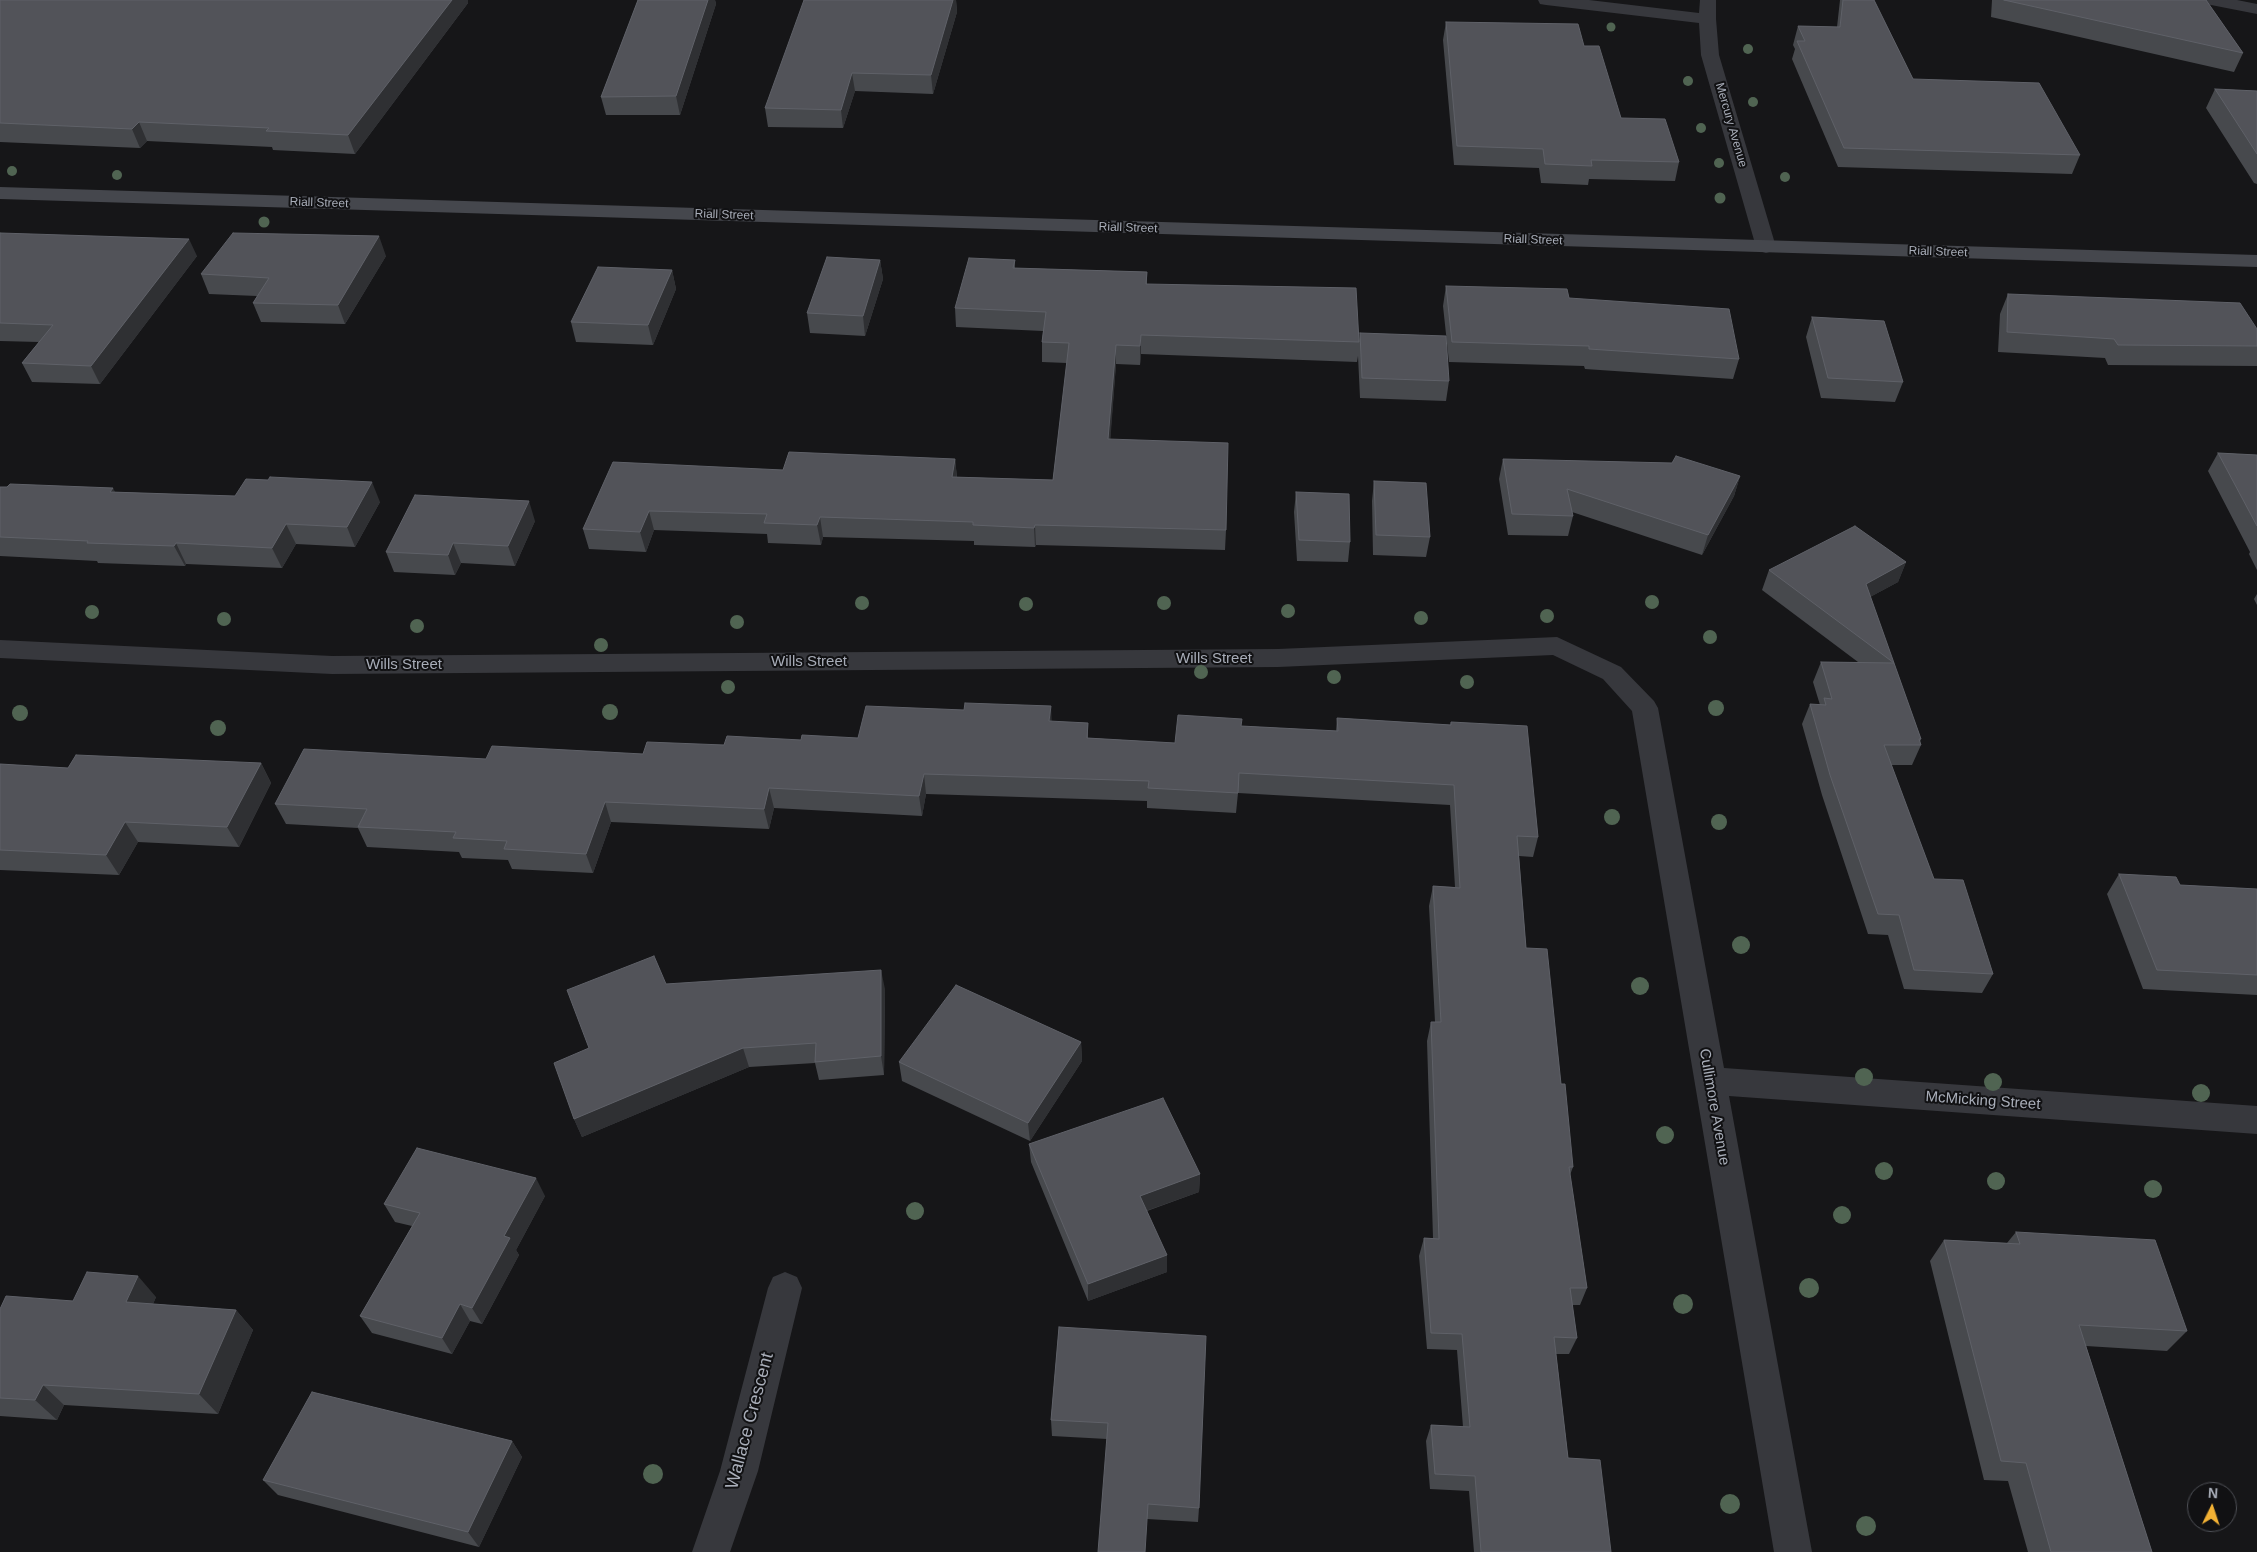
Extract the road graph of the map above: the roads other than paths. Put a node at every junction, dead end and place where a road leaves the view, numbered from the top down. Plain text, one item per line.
1 (1546, 0) edge
2 (1708, 0) edge
3 (2212, 0) edge
4 (2257, 8) edge
5 (1707, 19) junction
6 (0, 193) edge
7 (1766, 247) junction
8 (2257, 261) edge
9 (0, 649) edge
10 (1612, 673) joint
11 (1709, 1081) junction
12 (2257, 1120) edge
13 (785, 1288) dead end
14 (711, 1552) edge
15 (1793, 1552) edge

1 - 5 street
2 - 5 street, Mercury Avenue
3 - 4 street
5 - 7 street, Mercury Avenue
6 - 7 street, Riall Street
7 - 8 street, Riall Street
9 - 10 street, Wills Street
10 - 11 street, Cullimore Avenue
11 - 12 street, McMicking Street
11 - 15 street, Cullimore Avenue
13 - 14 street, Wallace Crescent

